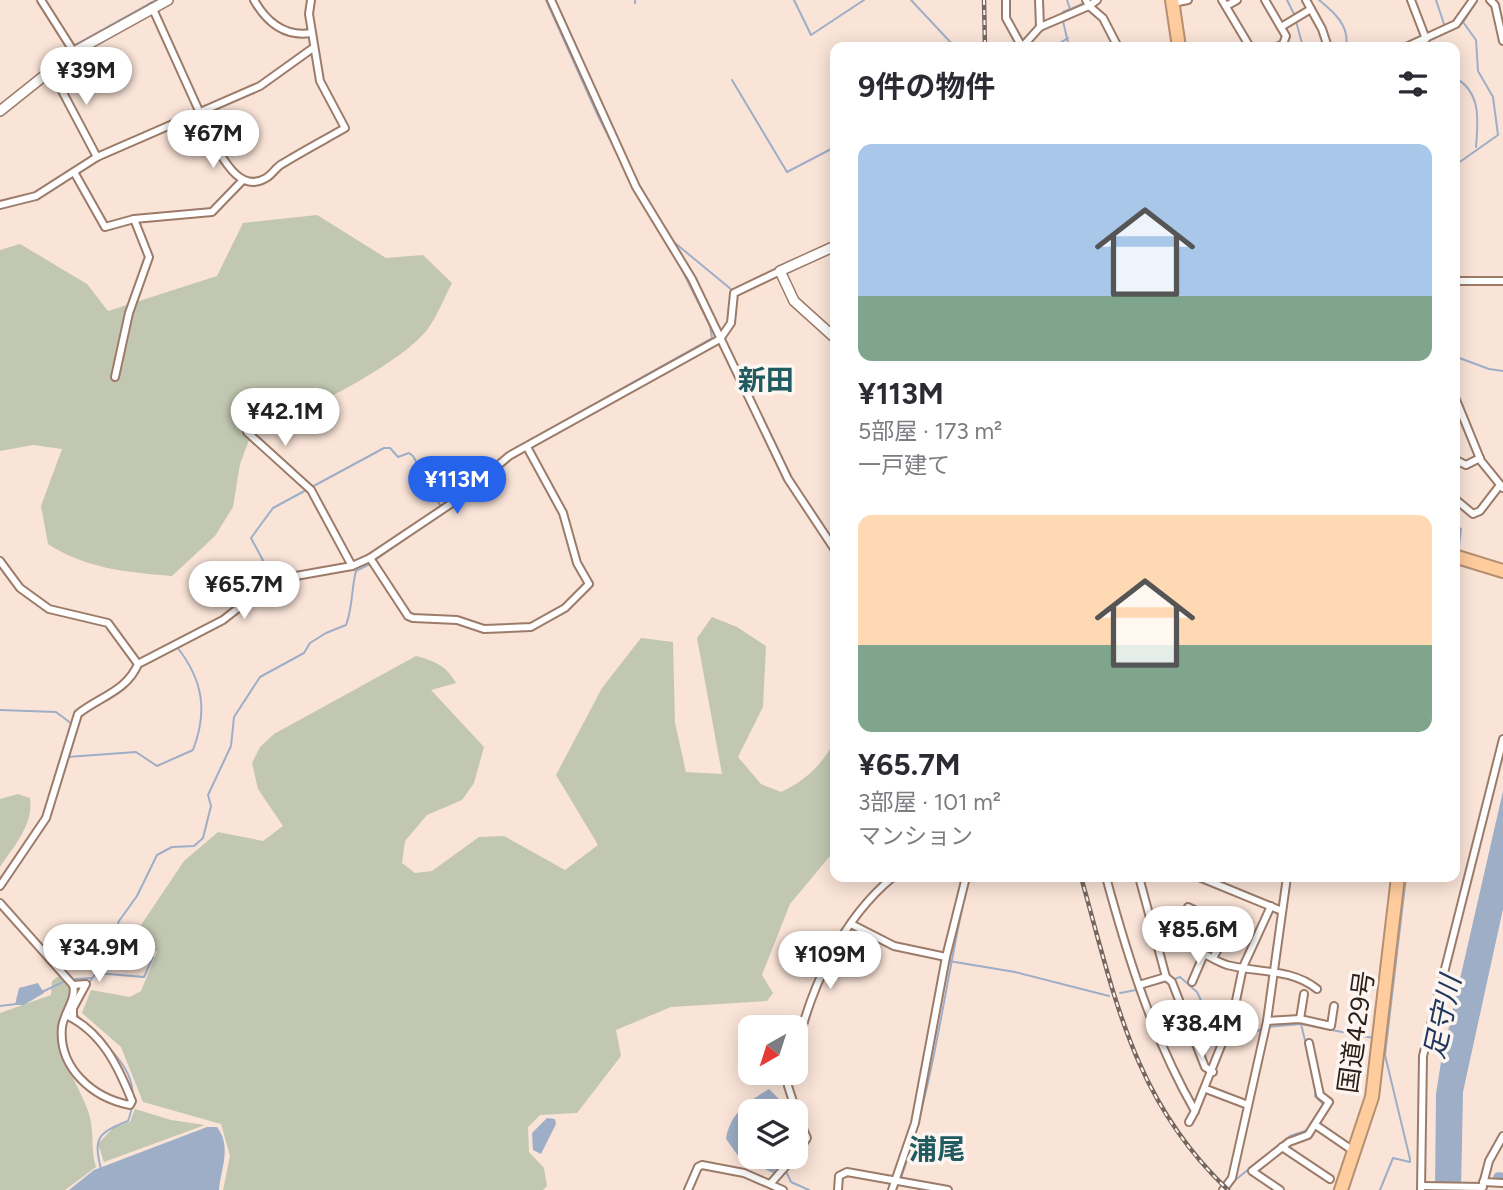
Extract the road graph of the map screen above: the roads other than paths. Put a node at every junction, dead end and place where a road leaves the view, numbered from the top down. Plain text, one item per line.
1 (41, 0) edge
2 (168, 0) edge
3 (254, 0) edge
4 (311, 0) edge
5 (551, 0) edge
6 (1006, 0) edge
7 (1040, 0) edge
8 (1097, 0) edge
9 (1188, 0) edge
10 (1237, 0) edge
11 (1265, 0) edge
12 (1306, 0) edge
13 (1411, 0) edge
14 (1473, 0) edge
15 (1490, 0) edge
16 (1172, 1) edge
17 (1088, 3) edge
18 (1224, 3) edge
19 (152, 7) junction
20 (1311, 9) junction
21 (1040, 27) junction
22 (1281, 27) junction
23 (312, 33) junction
24 (1426, 39) junction
25 (1503, 41) edge
26 (1019, 42) edge
27 (1026, 42) edge
28 (1115, 42) edge
29 (1179, 42) edge
30 (1247, 42) edge
31 (1284, 42) edge
32 (1327, 42) edge
33 (1418, 42) edge
34 (313, 48) junction
35 (72, 49) junction
36 (51, 70) junction
37 (0, 111) edge
38 (202, 113) junction
39 (97, 157) junction
40 (74, 172) junction
41 (242, 181) junction
42 (0, 205) edge
43 (134, 219) junction
44 (830, 248) edge
45 (780, 271) junction
46 (1460, 281) edge
47 (1503, 281) edge
48 (830, 333) edge
49 (720, 340) junction
50 (116, 377) dead end
51 (1460, 410) edge
52 (247, 432) dead end
53 (527, 447) junction
54 (1480, 458) junction
55 (1460, 462) edge
56 (1502, 486) edge
57 (1460, 503) edge
58 (830, 542) edge
59 (1460, 558) edge
60 (0, 561) edge
61 (372, 561) junction
62 (352, 566) junction
63 (1503, 571) edge
64 (138, 664) junction
65 (1503, 739) edge
66 (887, 882) edge
67 (965, 882) edge
68 (1108, 882) edge
69 (1140, 882) edge
70 (1211, 882) edge
71 (1286, 882) edge
72 (1397, 882) edge
73 (0, 886) edge
74 (0, 903) edge
75 (1271, 906) junction
76 (1282, 911) junction
77 (851, 924) junction
78 (1204, 954) junction
79 (946, 957) junction
80 (1213, 958) junction
81 (1243, 967) junction
82 (1273, 971) junction
83 (1168, 979) junction
84 (1192, 982) dead end
85 (73, 985) junction
86 (1140, 987) junction
87 (1317, 989) dead end
88 (1304, 994) dead end
89 (1334, 1006) dead end
90 (804, 1015) edge
91 (69, 1016) junction
92 (1300, 1019) junction
93 (1232, 1020) dead end
94 (1267, 1021) junction
95 (1223, 1041) dead end
96 (1309, 1043) dead end
97 (1213, 1072) junction
98 (1206, 1088) junction
99 (1248, 1105) junction
100 (1195, 1111) junction
101 (1189, 1122) dead end
102 (1317, 1126) junction
103 (1503, 1136) edge
104 (1282, 1147) junction
105 (1355, 1152) junction
106 (783, 1169) edge
107 (1329, 1179) dead end
108 (897, 1180) junction
109 (771, 1183) junction
110 (1503, 1183) edge
111 (1481, 1186) edge
112 (1422, 1187) edge
113 (688, 1190) edge
114 (783, 1190) edge
115 (838, 1190) edge
116 (892, 1190) edge
117 (948, 1190) edge
118 (1223, 1190) edge
119 (1280, 1190) edge
120 (1341, 1190) edge

1 - 35 street
2 - 19 street
3 - 23 street
4 - 23 street
5 - 49 street
6 - 26 street
7 - 21 street
8 - 17 street
9 - 16 street
10 - 18 street
11 - 22 street
12 - 20 street
13 - 24 street
14 - 24 street
15 - 25 street
16 - 29 highway
17 - 21 street
17 - 28 street
18 - 30 street
19 - 35 street
19 - 38 street
20 - 22 street
20 - 32 street
21 - 27 street
22 - 31 street
23 - 34 street
24 - 33 street
34 - 38 street
34 - 41 street
35 - 36 street
36 - 37 street
36 - 39 street
38 - 39 street
38 - 41 street
39 - 40 street
40 - 42 street
40 - 43 street
41 - 43 street
43 - 50 street
44 - 45 street
45 - 48 street
45 - 49 street
46 - 47 street
49 - 53 street
49 - 58 street
51 - 54 street
52 - 62 street
53 - 61 street
53 - 61 street
54 - 55 street
54 - 56 street
56 - 57 street
59 - 63 highway
60 - 64 street
61 - 62 street
62 - 64 street
64 - 73 street
65 - 112 street
66 - 77 street
67 - 79 street
68 - 86 street
69 - 83 street
70 - 75 street
71 - 76 street
72 - 105 highway, 国道429号
74 - 85 street
75 - 76 street
75 - 81 street
76 - 82 street
77 - 79 street
77 - 90 street
78 - 80 street
78 - 80 street
78 - 84 street
79 - 108 street
80 - 81 street
81 - 82 street
81 - 93 street
82 - 87 street
82 - 94 street
83 - 86 street
83 - 97 street
85 - 91 street
85 - 91 street
86 - 100 street
88 - 92 street
89 - 92 street
91 - 91 street
92 - 94 street
94 - 99 street
95 - 97 street
96 - 102 street
97 - 98 street
98 - 99 street
98 - 100 street
99 - 118 street
100 - 101 street
102 - 104 street
102 - 105 street
103 - 111 street
104 - 107 street
104 - 119 street
105 - 120 highway, 国道429号
106 - 109 street
108 - 115 street
108 - 116 street
108 - 117 street
109 - 113 street
109 - 114 street
110 - 111 street
111 - 112 street

